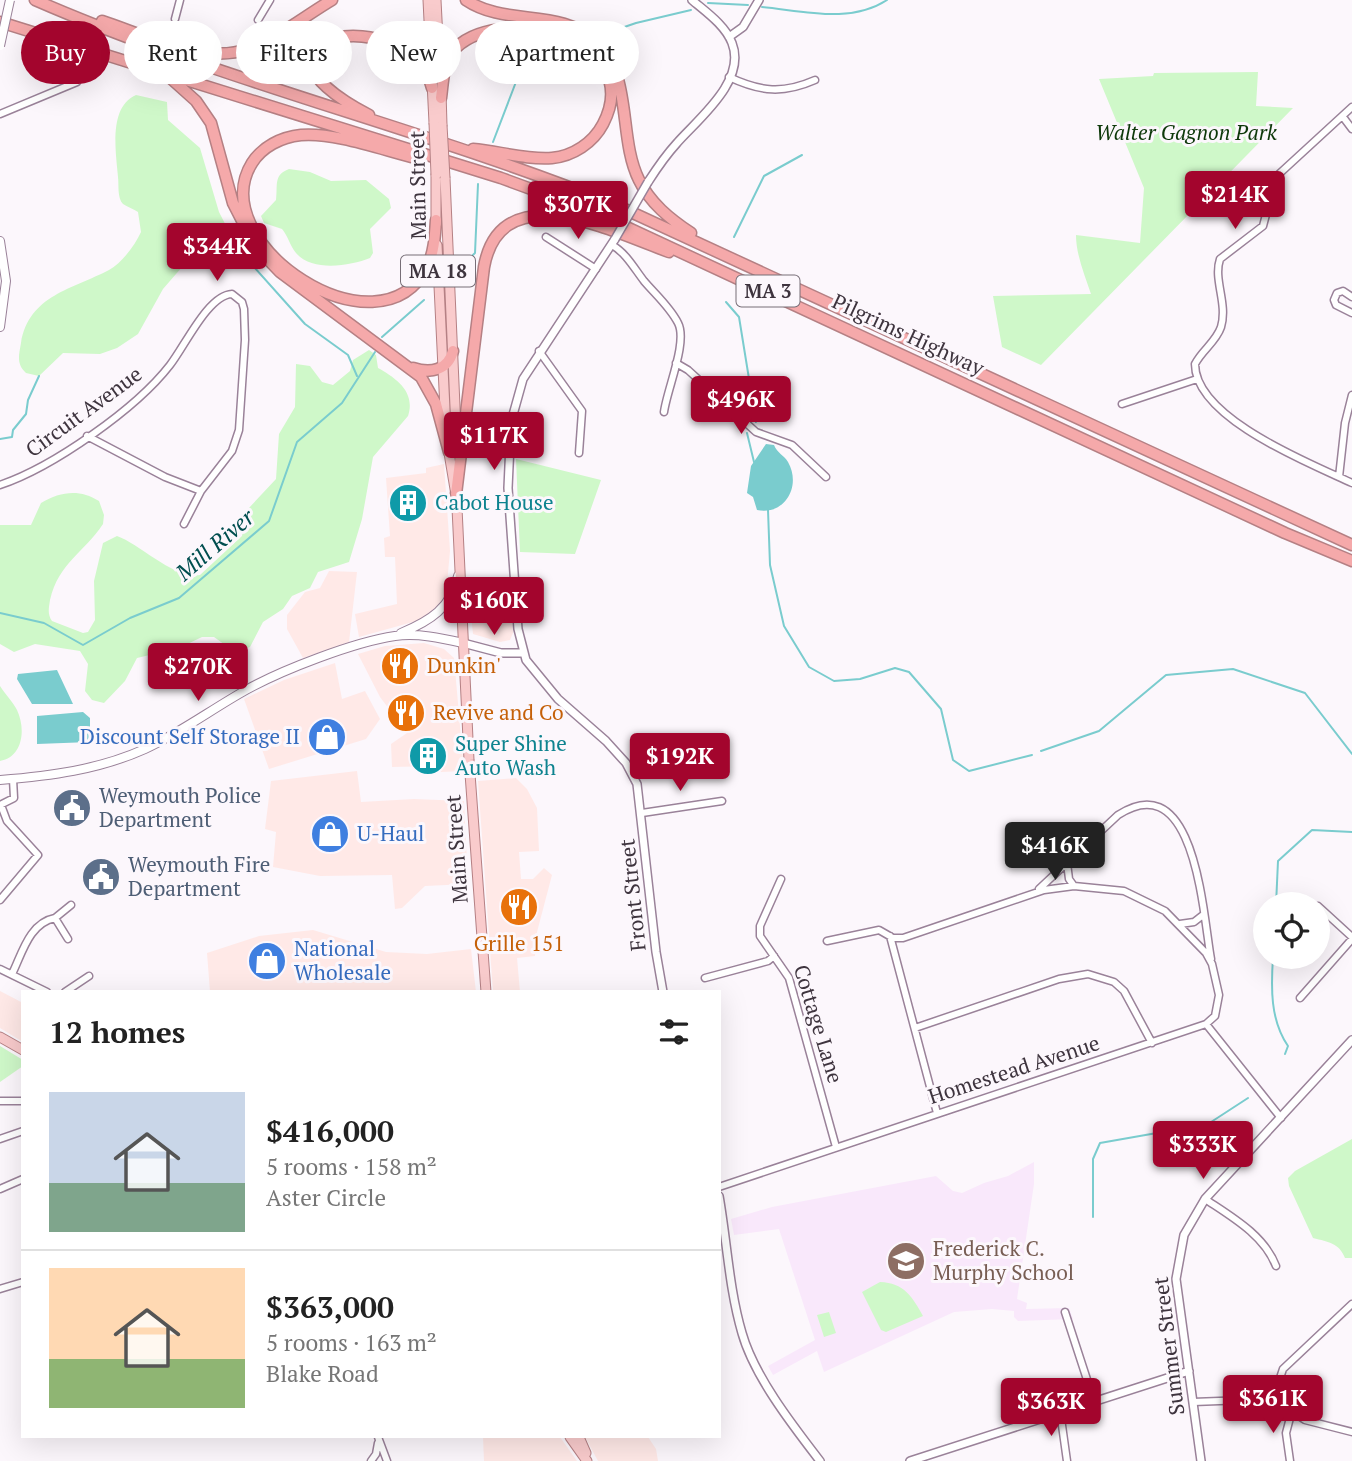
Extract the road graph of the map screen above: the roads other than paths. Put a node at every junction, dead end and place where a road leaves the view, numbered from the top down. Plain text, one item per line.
1 (10, 0) edge
2 (37, 0) edge
3 (180, 0) edge
4 (270, 0) edge
5 (428, 0) edge
6 (436, 0) edge
7 (466, 0) edge
8 (692, 0) edge
9 (758, 0) edge
10 (337, 2) edge
11 (174, 19) dead end
12 (258, 20) dead end
13 (319, 21) edge
14 (0, 22) edge
15 (729, 37) junction
16 (0, 46) edge
17 (124, 60) edge
18 (729, 77) junction
19 (816, 80) dead end
20 (72, 84) edge
21 (177, 84) edge
22 (200, 84) edge
23 (325, 84) edge
24 (431, 84) edge
25 (432, 88) junction
26 (441, 98) junction
27 (1352, 107) edge
28 (0, 114) edge
29 (1342, 117) junction
30 (438, 124) junction
31 (1352, 129) edge
32 (410, 134) junction
33 (453, 147) junction
34 (440, 176) junction
35 (501, 178) junction
36 (436, 220) junction
37 (546, 237) dead end
38 (0, 241) edge
39 (613, 242) junction
40 (752, 267) junction
41 (596, 269) junction
42 (745, 281) junction
43 (1352, 297) edge
44 (1352, 313) edge
45 (0, 327) edge
46 (453, 351) junction
47 (539, 351) junction
48 (405, 363) junction
49 (676, 363) junction
50 (442, 368) junction
51 (1197, 379) junction
52 (1352, 395) edge
53 (1122, 404) dead end
54 (664, 412) dead end
55 (87, 436) junction
56 (449, 452) junction
57 (579, 453) dead end
58 (826, 477) dead end
59 (1339, 477) junction
60 (1352, 483) edge
61 (0, 485) edge
62 (201, 491) junction
63 (456, 494) junction
64 (184, 524) dead end
65 (1352, 545) edge
66 (1352, 561) edge
67 (459, 572) junction
68 (396, 636) junction
69 (463, 643) junction
70 (523, 653) junction
71 (13, 779) junction
72 (0, 780) edge
73 (722, 801) dead end
74 (1, 805) edge
75 (642, 813) junction
76 (1067, 863) junction
77 (781, 879) dead end
78 (1074, 886) junction
79 (1037, 891) junction
80 (0, 900) edge
81 (71, 905) dead end
82 (1203, 915) junction
83 (1330, 917) edge
84 (55, 918) junction
85 (1180, 924) junction
86 (890, 936) junction
87 (1352, 938) edge
88 (68, 939) dead end
89 (827, 941) dead end
90 (774, 957) junction
91 (1212, 964) junction
92 (0, 969) edge
93 (12, 974) junction
94 (89, 976) dead end
95 (705, 978) dead end
96 (43, 990) edge
97 (68, 990) edge
98 (486, 990) edge
99 (663, 990) edge
100 (1300, 998) dead end
101 (1206, 1024) junction
102 (915, 1028) junction
103 (0, 1037) edge
104 (1352, 1040) edge
105 (1152, 1044) junction
106 (21, 1049) edge
107 (0, 1101) edge
108 (21, 1101) edge
109 (937, 1113) junction
110 (1281, 1118) junction
111 (21, 1132) edge
112 (0, 1139) edge
113 (836, 1147) junction
114 (21, 1181) edge
115 (721, 1186) edge
116 (0, 1189) edge
117 (1205, 1199) junction
118 (721, 1209) edge
119 (1276, 1266) dead end
120 (21, 1283) edge
121 (0, 1289) edge
122 (1352, 1304) edge
123 (1065, 1312) dead end
124 (1189, 1371) junction
125 (1273, 1399) junction
126 (1094, 1401) junction
127 (1193, 1402) junction
128 (1060, 1411) junction
129 (1291, 1414) junction
130 (1352, 1432) edge
131 (378, 1438) edge
132 (378, 1438) edge
133 (570, 1438) edge
134 (579, 1438) edge
135 (371, 1461) edge
136 (387, 1461) edge
137 (589, 1461) edge
138 (820, 1461) edge
139 (910, 1461) edge
140 (1067, 1461) edge
141 (1201, 1461) edge
142 (1290, 1461) edge

1 - 16 main road, bridge
2 - 10 highway
2 - 32 highway, MA 3
3 - 11 street
4 - 12 street
5 - 25 main road, Main Street / MA 18
6 - 26 main road, Main Street / MA 18
7 - 40 highway
8 - 15 street
9 - 15 street
10 - 13 highway
14 - 17 highway, Pilgrims Highway / MA 3
15 - 18 street
18 - 19 street
18 - 39 street, Front Street, bridge
20 - 28 street
21 - 48 highway
22 - 35 highway, Pilgrims Highway / MA 3
23 - 32 highway
24 - 25 highway
25 - 30 main road, Main Street / MA 18
26 - 30 main road, Main Street / MA 18
26 - 33 highway
27 - 29 street
29 - 31 street
29 - 51 street
30 - 34 main road, Main Street / MA 18, bridge
32 - 33 highway, MA 3
33 - 40 highway, MA 3
34 - 36 main road, Main Street / MA 18
34 - 46 main road, Main Street / MA 18
35 - 36 highway
35 - 42 highway, Pilgrims Highway / MA 3
36 - 50 main road, Main Street / MA 18
37 - 41 street
38 - 45 main road
39 - 41 street, Front Street
39 - 49 street
40 - 65 highway, Pilgrims Highway / MA 3
41 - 47 street, Front Street
42 - 63 highway
42 - 66 highway, Pilgrims Highway / MA 3
43 - 44 street
46 - 50 highway
46 - 63 main road, Main Street / MA 18
47 - 57 street
47 - 70 street, Front Street
48 - 50 highway
48 - 56 highway
49 - 54 street
49 - 58 street
50 - 56 main road, Main Street / MA 18
51 - 53 street
51 - 59 street
52 - 59 street
55 - 61 street, Circuit Avenue
55 - 62 street
55 - 62 street, Circuit Avenue
56 - 63 main road, Main Street / MA 18
59 - 60 street
62 - 64 street, Circuit Avenue
63 - 67 main road, Main Street / MA 18
67 - 68 main road
67 - 69 main road, Main Street / MA 18
68 - 69 main road
68 - 71 main road
69 - 70 street
69 - 98 main road, Main Street / MA 18
70 - 75 street, Front Street
71 - 72 main road
71 - 74 street
73 - 75 street
74 - 80 street
75 - 99 street, Front Street
76 - 78 street
76 - 79 street
76 - 82 street
77 - 90 street, Cottage Lane
78 - 79 street
78 - 85 street
79 - 86 street
81 - 84 street
82 - 85 street
82 - 91 street
83 - 87 street
84 - 88 street
84 - 93 street
85 - 91 street
86 - 89 street
86 - 102 street
87 - 100 street
90 - 95 street
90 - 113 street, Cottage Lane
91 - 101 street
92 - 93 street
93 - 96 street
94 - 97 street
101 - 105 street, Homestead Avenue
101 - 110 street
102 - 105 street
102 - 109 street
103 - 106 main road
104 - 110 street, Summer Street
105 - 109 street, Homestead Avenue
107 - 108 street
109 - 113 street, Homestead Avenue
110 - 117 street, Summer Street
111 - 112 street
113 - 115 street, Homestead Avenue
114 - 116 street
117 - 119 street
117 - 124 street, Summer Street
118 - 138 street
120 - 121 street
122 - 125 street
123 - 126 street
124 - 126 street
124 - 127 street, Summer Street
125 - 127 street
125 - 129 street
126 - 128 street
127 - 141 street, Summer Street
128 - 139 street
128 - 140 street
129 - 130 street
129 - 142 street
131 - 135 street
132 - 136 street
133 - 137 main road
134 - 137 main road

